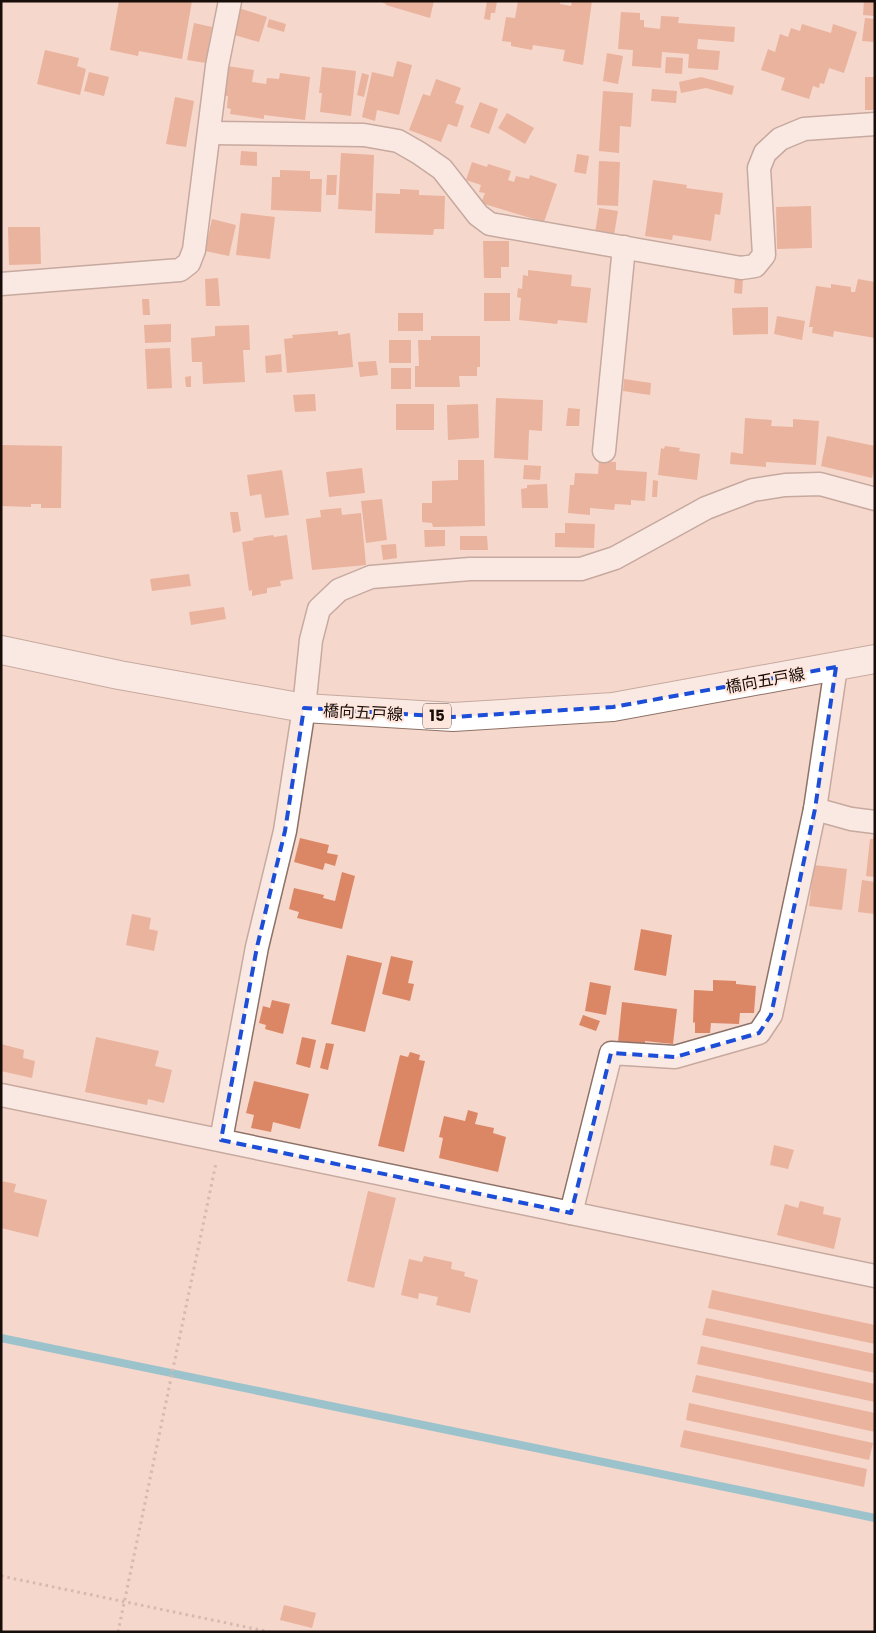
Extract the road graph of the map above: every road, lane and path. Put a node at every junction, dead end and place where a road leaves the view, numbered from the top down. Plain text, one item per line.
1 (230, 1) edge
2 (875, 124) edge
3 (210, 133) junction
4 (624, 247) junction
5 (1, 284) edge
6 (604, 451) dead end
7 (875, 499) edge
8 (1, 650) edge
9 (875, 659) edge
10 (836, 667) junction
11 (304, 708) junction
12 (815, 809) junction
13 (875, 822) edge
14 (1, 1095) edge
15 (221, 1140) junction
16 (571, 1213) junction
17 (875, 1276) edge
18 (1, 1576) edge
19 (125, 1601) junction
20 (118, 1632) edge
21 (270, 1632) edge

1 - 3 street
2 - 4 street
3 - 4 street
3 - 5 street
4 - 6 street
7 - 11 street
8 - 11 main road, 橋向五戸線 / 15
9 - 10 main road, 橋向五戸線 / 15
10 - 11 main road, 橋向五戸線 / 15
10 - 12 street
11 - 15 street
12 - 13 street
12 - 16 street
14 - 15 street
15 - 16 street
15 - 19 path
16 - 17 street
18 - 19 path
19 - 20 path
19 - 21 path

